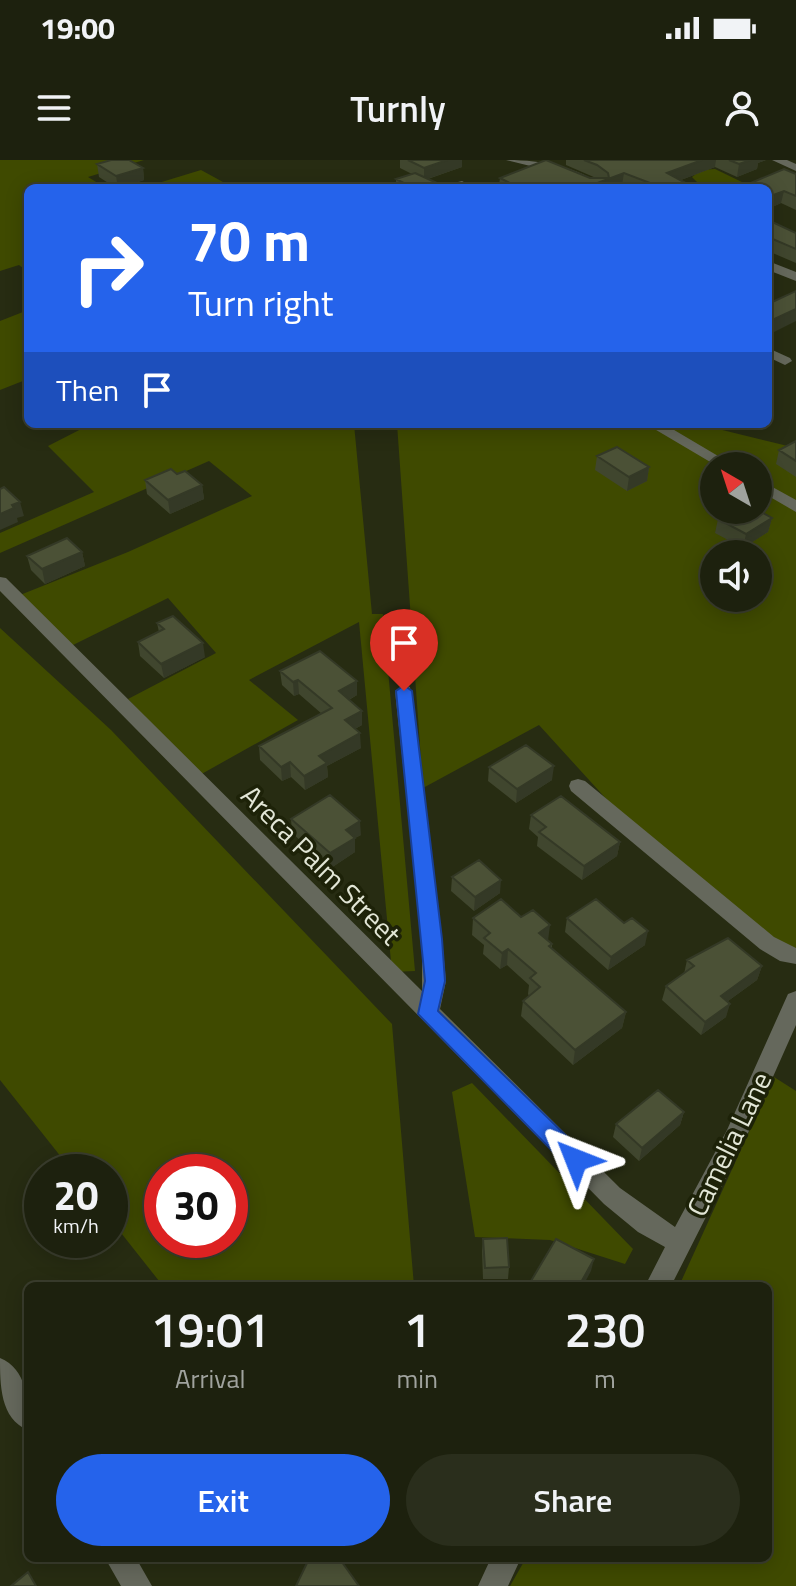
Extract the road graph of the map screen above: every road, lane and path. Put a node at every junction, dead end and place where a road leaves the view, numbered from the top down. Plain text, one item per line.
1 (512, 160) edge
2 (778, 160) edge
3 (796, 168) edge
4 (590, 184) edge
5 (772, 267) edge
6 (796, 277) edge
7 (772, 354) edge
8 (785, 361) dead end
9 (660, 428) edge
10 (703, 452) edge
11 (772, 492) edge
12 (796, 507) edge
13 (0, 582) edge
14 (404, 691) dead end
15 (578, 786) dead end
16 (796, 956) edge
17 (796, 1000) edge
18 (428, 1014) junction
19 (680, 1243) junction
20 (660, 1282) edge
21 (0, 1371) edge
22 (24, 1410) edge
23 (122, 1562) edge
24 (505, 1562) edge
25 (138, 1586) edge
26 (492, 1586) edge

1 - 4 street
2 - 3 street
5 - 6 street
7 - 8 street
9 - 10 street
11 - 12 street
13 - 18 street, Areca Palm Street
14 - 18 street
15 - 16 street
17 - 19 street, Camelia Lane
18 - 19 street, Areca Palm Street
19 - 20 street, Camelia Lane
21 - 22 street
23 - 25 street
24 - 26 street

